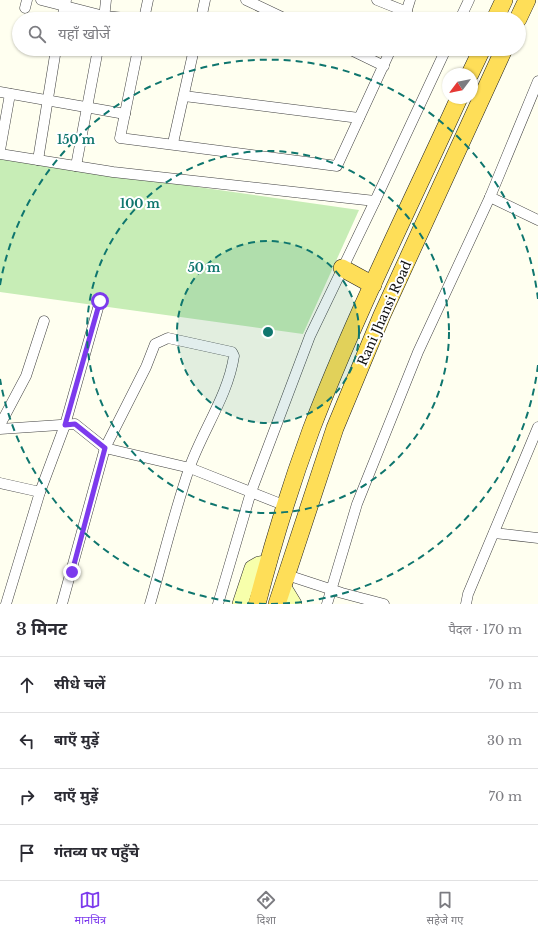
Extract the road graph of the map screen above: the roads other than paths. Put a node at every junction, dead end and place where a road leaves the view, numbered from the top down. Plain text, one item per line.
1 (41, 0) edge
2 (106, 0) edge
3 (148, 0) edge
4 (205, 0) edge
5 (246, 0) edge
6 (376, 0) edge
7 (410, 0) edge
8 (469, 0) edge
9 (504, 0) edge
10 (527, 0) edge
11 (65, 3) edge
12 (88, 12) edge
13 (105, 12) edge
14 (145, 12) edge
15 (202, 12) edge
16 (271, 12) edge
17 (398, 12) edge
18 (406, 12) edge
19 (463, 12) edge
20 (498, 12) edge
21 (521, 12) edge
22 (55, 56) edge
23 (97, 56) edge
24 (137, 56) edge
25 (193, 56) edge
26 (364, 56) edge
27 (388, 56) edge
28 (443, 56) edge
29 (479, 56) edge
30 (501, 56) edge
31 (384, 66) junction
32 (473, 68) edge
33 (538, 81) edge
34 (5, 93) edge
35 (184, 96) junction
36 (46, 101) junction
37 (456, 104) edge
38 (86, 107) junction
39 (125, 114) junction
40 (359, 118) junction
41 (173, 143) junction
42 (0, 152) edge
43 (38, 160) junction
44 (76, 166) junction
45 (428, 166) junction
46 (447, 174) junction
47 (490, 197) junction
48 (375, 202) junction
49 (410, 205) junction
50 (428, 214) junction
51 (538, 220) edge
52 (342, 268) junction
53 (373, 285) junction
54 (100, 301) dead end
55 (44, 321) dead end
56 (0, 425) edge
57 (65, 425) junction
58 (538, 427) edge
59 (0, 429) edge
60 (105, 448) junction
61 (190, 468) junction
62 (0, 483) edge
63 (40, 492) junction
64 (250, 492) junction
65 (286, 506) junction
66 (494, 533) junction
67 (538, 538) edge
68 (269, 562) junction
69 (285, 580) junction
70 (332, 590) junction
71 (6, 604) edge
72 (62, 604) edge
73 (150, 604) edge
74 (218, 604) edge
75 (240, 604) edge
76 (257, 604) edge
77 (277, 604) edge
78 (294, 604) edge
79 (327, 604) edge
80 (384, 604) edge
81 (466, 604) edge

1 - 11 street
2 - 13 street
3 - 14 street
4 - 15 street
5 - 16 street
6 - 17 street
7 - 18 street
8 - 19 street
9 - 20 highway
10 - 21 highway
11 - 12 street
22 - 36 street
23 - 38 street
24 - 39 street
25 - 35 street
26 - 31 street
27 - 31 street
28 - 48 street
29 - 32 highway
30 - 46 highway, Rani Jhansi Road
31 - 40 street
33 - 47 street
34 - 36 street
34 - 42 street
35 - 40 street
35 - 41 street
36 - 38 street
36 - 43 street
37 - 45 highway, Rani Jhansi Road
38 - 39 street
38 - 44 street
39 - 41 street
40 - 41 street
42 - 43 street
43 - 44 street
44 - 48 street
45 - 46 highway
45 - 49 highway, Rani Jhansi Road
46 - 50 highway, Rani Jhansi Road
47 - 51 street
47 - 70 street
48 - 52 street
49 - 50 highway
49 - 53 highway, Rani Jhansi Road
50 - 69 highway, Rani Jhansi Road
52 - 53 highway
52 - 64 street
53 - 65 highway, Rani Jhansi Road
54 - 57 street
55 - 56 street
57 - 59 street
57 - 60 street
57 - 63 street
58 - 66 street
60 - 61 street
60 - 61 street
60 - 72 street
61 - 64 street
61 - 73 street
62 - 63 street
63 - 71 street
64 - 65 street
64 - 74 street
65 - 68 highway, Rani Jhansi Road
66 - 67 street
66 - 81 street
68 - 75 main road
68 - 76 highway, Rani Jhansi Road
69 - 70 street
69 - 77 highway, Rani Jhansi Road
69 - 78 main road
70 - 79 street
70 - 80 street

